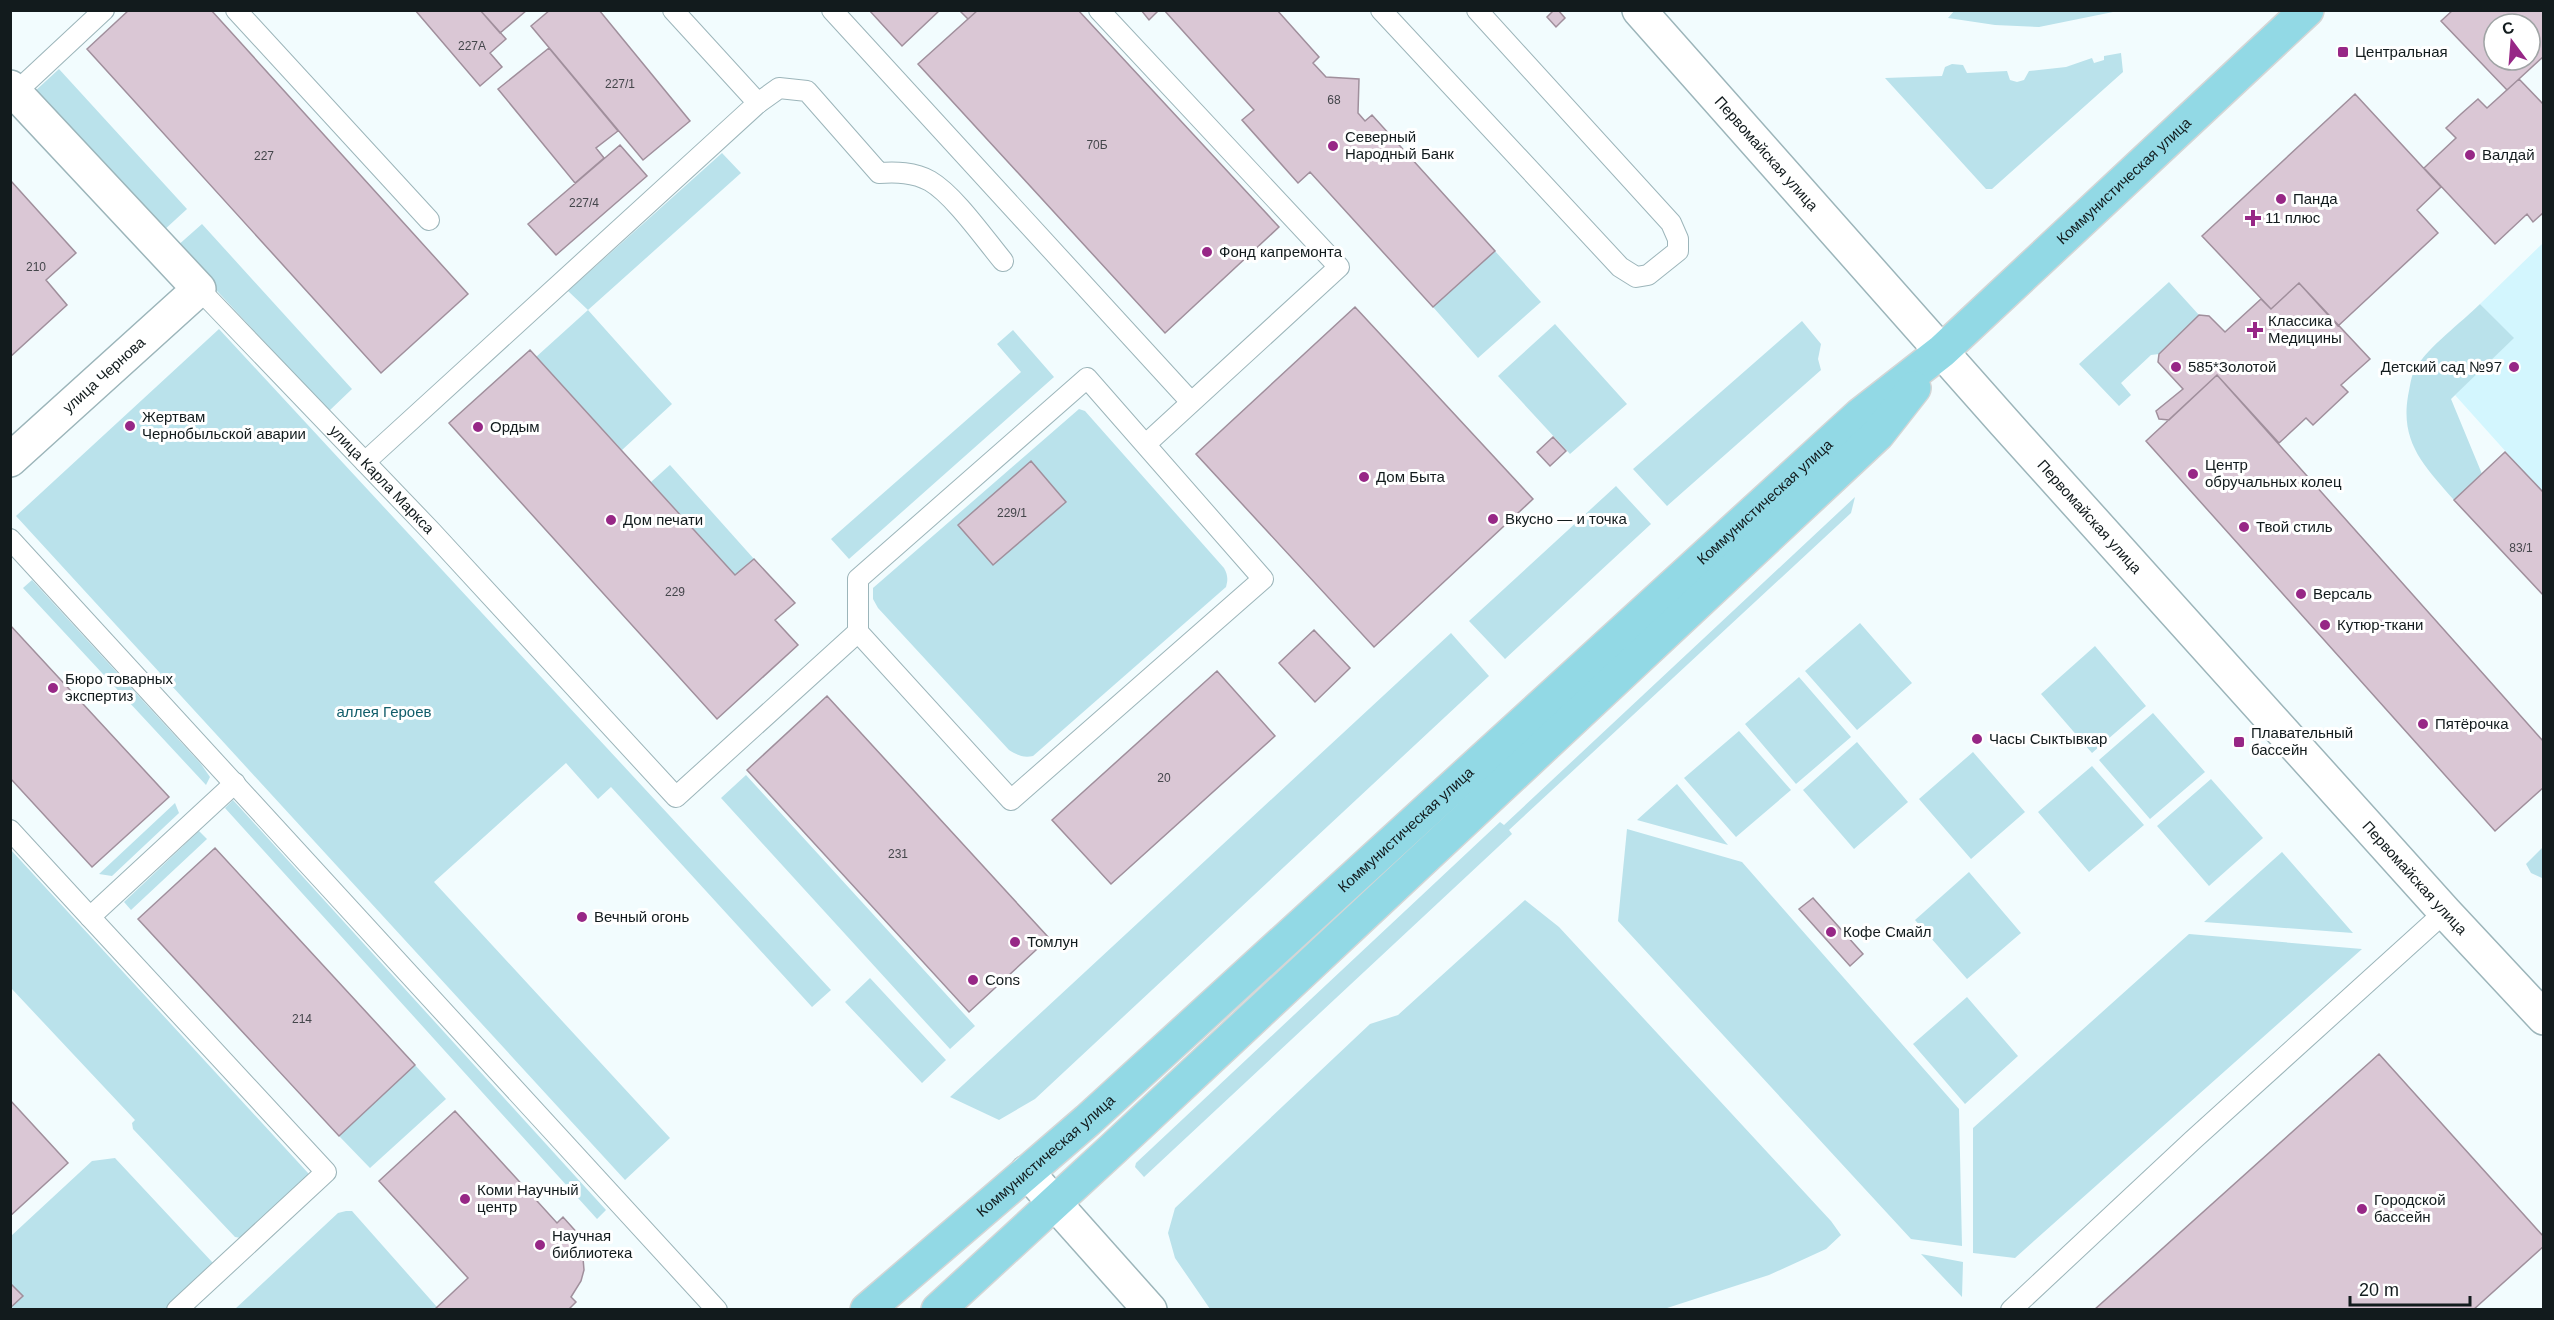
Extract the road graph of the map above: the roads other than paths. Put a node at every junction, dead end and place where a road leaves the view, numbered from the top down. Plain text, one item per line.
1 (104, 10) edge
2 (236, 10) edge
3 (673, 10) edge
4 (832, 10) edge
5 (1099, 10) edge
6 (1381, 10) edge
7 (1476, 10) edge
8 (1639, 10) edge
9 (2307, 10) edge
10 (13, 90) edge
11 (758, 103) junction
12 (429, 220) dead end
13 (1003, 261) dead end
14 (198, 289) junction
15 (1942, 351) junction
16 (1191, 402) junction
17 (1146, 444) junction
18 (10, 460) edge
19 (365, 462) junction
20 (10, 539) edge
21 (858, 632) junction
22 (235, 783) junction
23 (10, 830) edge
24 (2445, 912) junction
25 (90, 917) junction
26 (2544, 1018) edge
27 (1028, 1172) junction
28 (1054, 1201) junction
29 (2023, 1306) edge
30 (177, 1310) edge
31 (717, 1310) edge
32 (867, 1310) edge
33 (938, 1310) edge
34 (1149, 1310) edge

1 - 10 lane
2 - 12 lane
3 - 11 lane
4 - 16 lane
5 - 16 lane
6 - 7 lane
8 - 15 main road, Первомайская улица
9 - 15 main road, Коммунистическая улица
10 - 14 main road, улица Карла Маркса
11 - 13 lane
11 - 19 lane
14 - 18 main road, улица Чернова
14 - 19 lane, улица Карла Маркса
15 - 24 main road, Первомайская улица
15 - 27 main road, Коммунистическая улица
15 - 28 main road, Коммунистическая улица
16 - 17 lane
17 - 21 lane
17 - 21 lane
19 - 21 lane, улица Карла Маркса
20 - 22 lane
22 - 25 lane
22 - 31 lane
23 - 25 lane
24 - 26 main road, Первомайская улица
24 - 29 lane
25 - 30 lane
27 - 28 main road
27 - 32 main road, Коммунистическая улица
28 - 33 main road, Коммунистическая улица
28 - 34 main road

